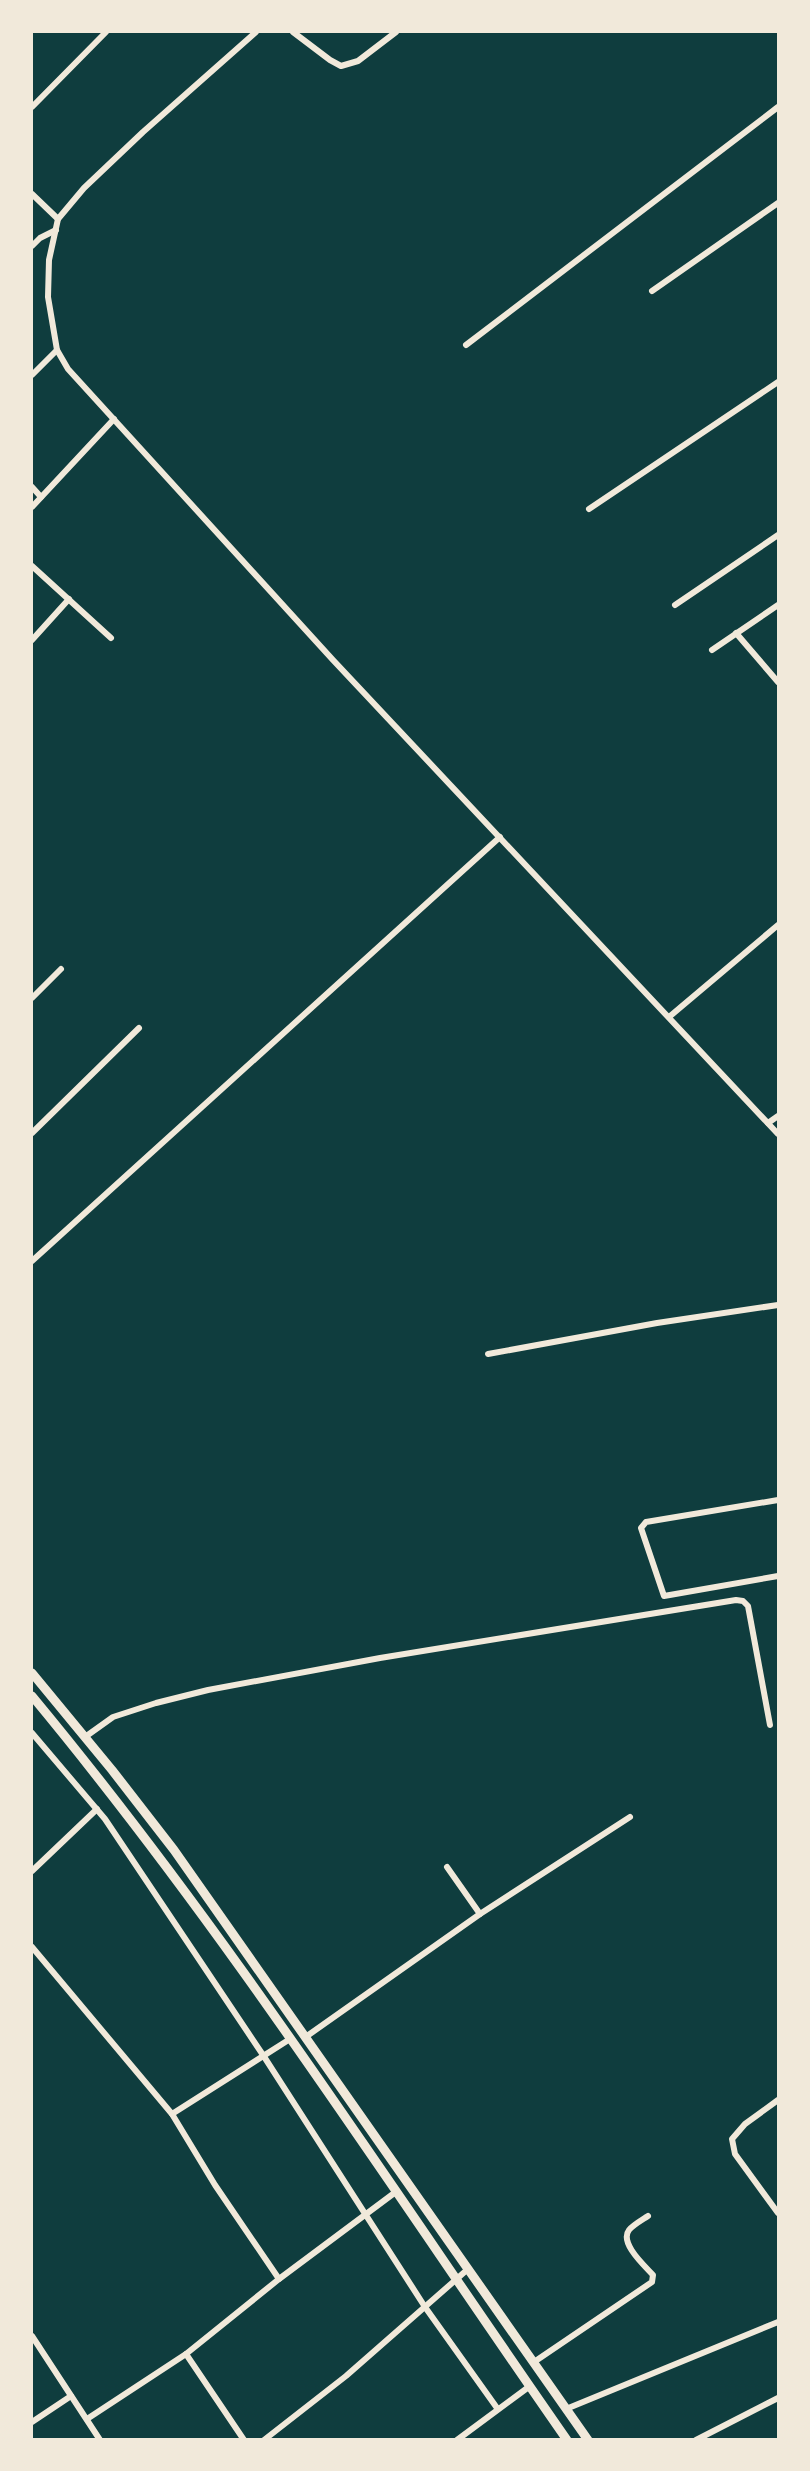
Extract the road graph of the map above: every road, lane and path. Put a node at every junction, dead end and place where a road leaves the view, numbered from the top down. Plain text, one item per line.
1 (106, 32) edge
2 (256, 32) edge
3 (293, 32) edge
4 (396, 32) edge
5 (32, 107) edge
6 (779, 107) edge
7 (32, 194) edge
8 (779, 203) edge
9 (58, 219) junction
10 (56, 230) junction
11 (32, 246) edge
12 (652, 291) dead end
13 (466, 345) dead end
14 (57, 350) junction
15 (32, 375) edge
16 (779, 382) edge
17 (114, 419) junction
18 (32, 487) edge
19 (41, 497) junction
20 (32, 507) edge
21 (589, 509) dead end
22 (779, 535) edge
23 (32, 566) edge
24 (69, 599) junction
25 (675, 605) dead end
26 (779, 605) edge
27 (736, 633) junction
28 (111, 638) dead end
29 (32, 640) edge
30 (712, 650) dead end
31 (779, 682) edge
32 (500, 837) junction
33 (779, 925) edge
34 (61, 969) dead end
35 (32, 998) edge
36 (669, 1017) junction
37 (139, 1028) dead end
38 (779, 1116) edge
39 (768, 1123) junction
40 (32, 1133) edge
41 (779, 1134) edge
42 (32, 1261) edge
43 (779, 1305) edge
44 (488, 1353) dead end
45 (779, 1500) edge
46 (779, 1576) edge
47 (32, 1674) edge
48 (32, 1696) edge
49 (770, 1725) dead end
50 (32, 1734) edge
51 (85, 1737) junction
52 (97, 1809) junction
53 (630, 1817) dead end
54 (447, 1867) dead end
55 (32, 1871) edge
56 (480, 1914) junction
57 (32, 1947) edge
58 (307, 2036) junction
59 (290, 2039) junction
60 (262, 2055) junction
61 (779, 2100) edge
62 (172, 2114) junction
63 (397, 2191) junction
64 (779, 2213) edge
65 (364, 2214) junction
66 (648, 2216) dead end
67 (468, 2269) junction
68 (279, 2279) junction
69 (457, 2280) junction
70 (425, 2307) junction
71 (779, 2322) edge
72 (32, 2336) edge
73 (186, 2354) junction
74 (534, 2362) junction
75 (530, 2386) junction
76 (71, 2396) junction
77 (779, 2398) edge
78 (497, 2409) junction
79 (566, 2409) junction
80 (87, 2419) junction
81 (32, 2423) edge
82 (100, 2440) edge
83 (244, 2440) edge
84 (264, 2440) edge
85 (457, 2440) edge
86 (567, 2440) edge
87 (588, 2440) edge
88 (696, 2440) edge

1 - 5 street
2 - 9 street
3 - 4 street
6 - 13 street
7 - 9 street
8 - 12 street
9 - 10 street
10 - 11 street
10 - 14 street
14 - 15 street
14 - 17 street
16 - 21 street
17 - 19 street
17 - 32 street
18 - 19 street
19 - 20 street
22 - 25 street
23 - 24 street
24 - 28 street
24 - 29 street
26 - 27 street
27 - 30 street
27 - 31 street
32 - 36 street
32 - 42 street
33 - 36 street
34 - 35 street
36 - 39 street
37 - 40 street
38 - 39 street
39 - 41 street
43 - 44 street
45 - 46 street
47 - 51 main road
48 - 59 main road
49 - 51 street
50 - 52 street
51 - 58 main road
52 - 55 street
52 - 60 street
53 - 56 street
54 - 56 street
56 - 58 street
57 - 62 street
58 - 67 main road
59 - 60 street
59 - 63 main road
60 - 62 street
60 - 65 street
61 - 64 street
62 - 68 street
63 - 65 street
63 - 69 main road
65 - 68 street
65 - 70 street
66 - 74 street
67 - 69 street
67 - 74 main road
68 - 73 street
69 - 70 street
69 - 75 main road
70 - 78 street
70 - 84 street
71 - 79 street
72 - 76 street
73 - 80 street
73 - 83 street
74 - 79 main road
75 - 78 street
75 - 86 main road
76 - 80 street
76 - 81 street
77 - 88 street
78 - 85 street
79 - 87 main road
80 - 82 street

